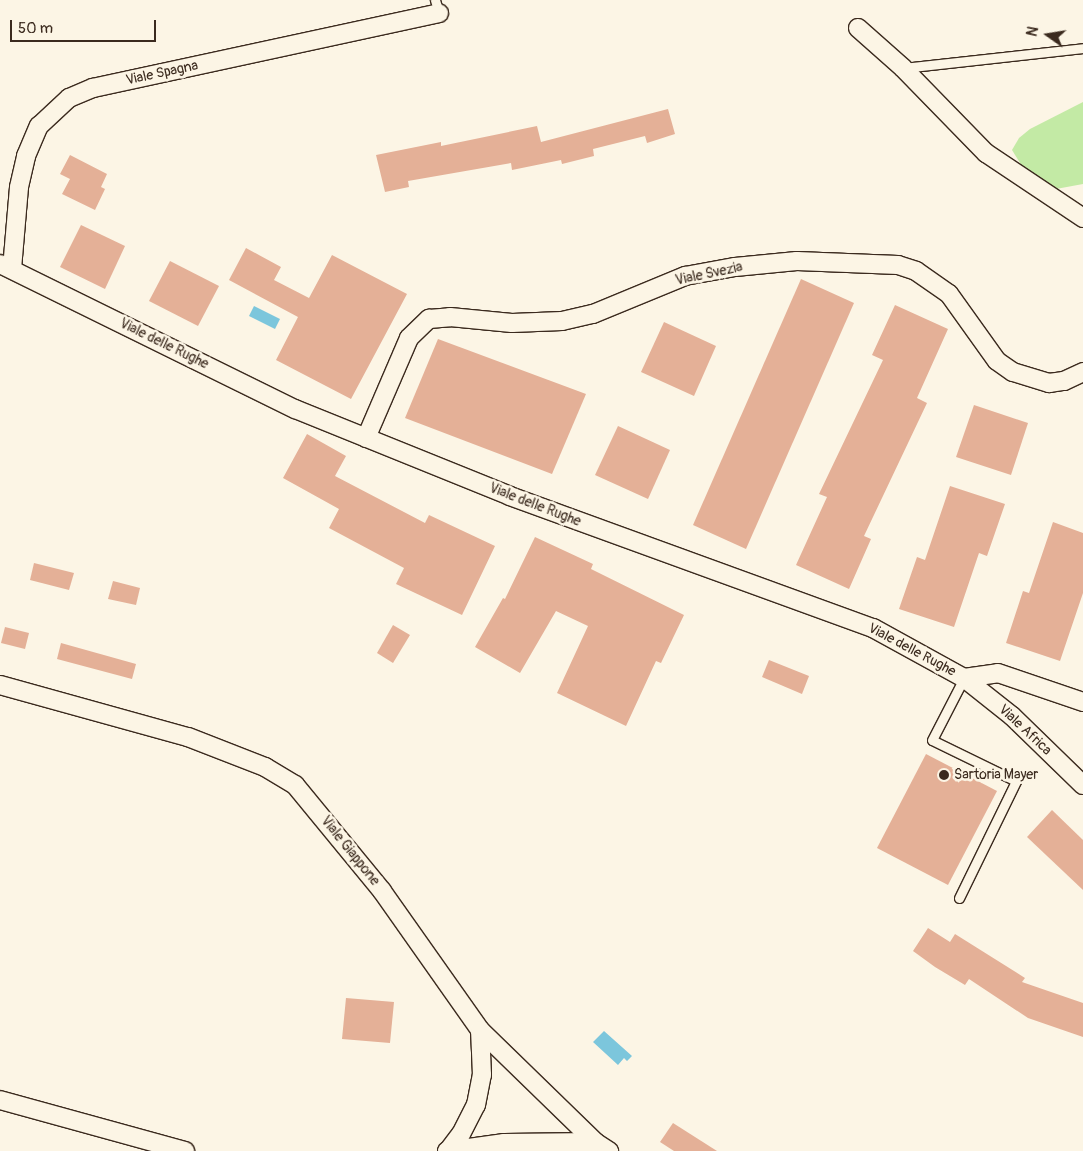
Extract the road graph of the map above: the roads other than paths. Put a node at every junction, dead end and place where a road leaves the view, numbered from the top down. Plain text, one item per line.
1 (437, 6) edge
2 (858, 28) dead end
3 (1083, 48) edge
4 (903, 68) junction
5 (1083, 218) edge
6 (6, 266) edge
7 (1083, 372) edge
8 (366, 438) junction
9 (964, 678) junction
10 (0, 685) edge
11 (1083, 702) edge
12 (1083, 785) edge
13 (959, 898) dead end
14 (480, 1030) junction
15 (0, 1100) edge
16 (602, 1146) edge
17 (185, 1151) edge
18 (448, 1151) edge

1 - 6 street, Viale Spagna
2 - 4 street
3 - 4 lane
4 - 5 street
6 - 8 street, Viale delle Rughe
7 - 8 street, Viale Svezia
8 - 9 street, Viale delle Rughe
9 - 11 street, Viale delle Rughe
9 - 12 street, Viale Africa
9 - 13 lane
10 - 14 street, Viale Giappone
14 - 16 street, Viale Giappone
14 - 18 street
15 - 17 street
16 - 18 street

